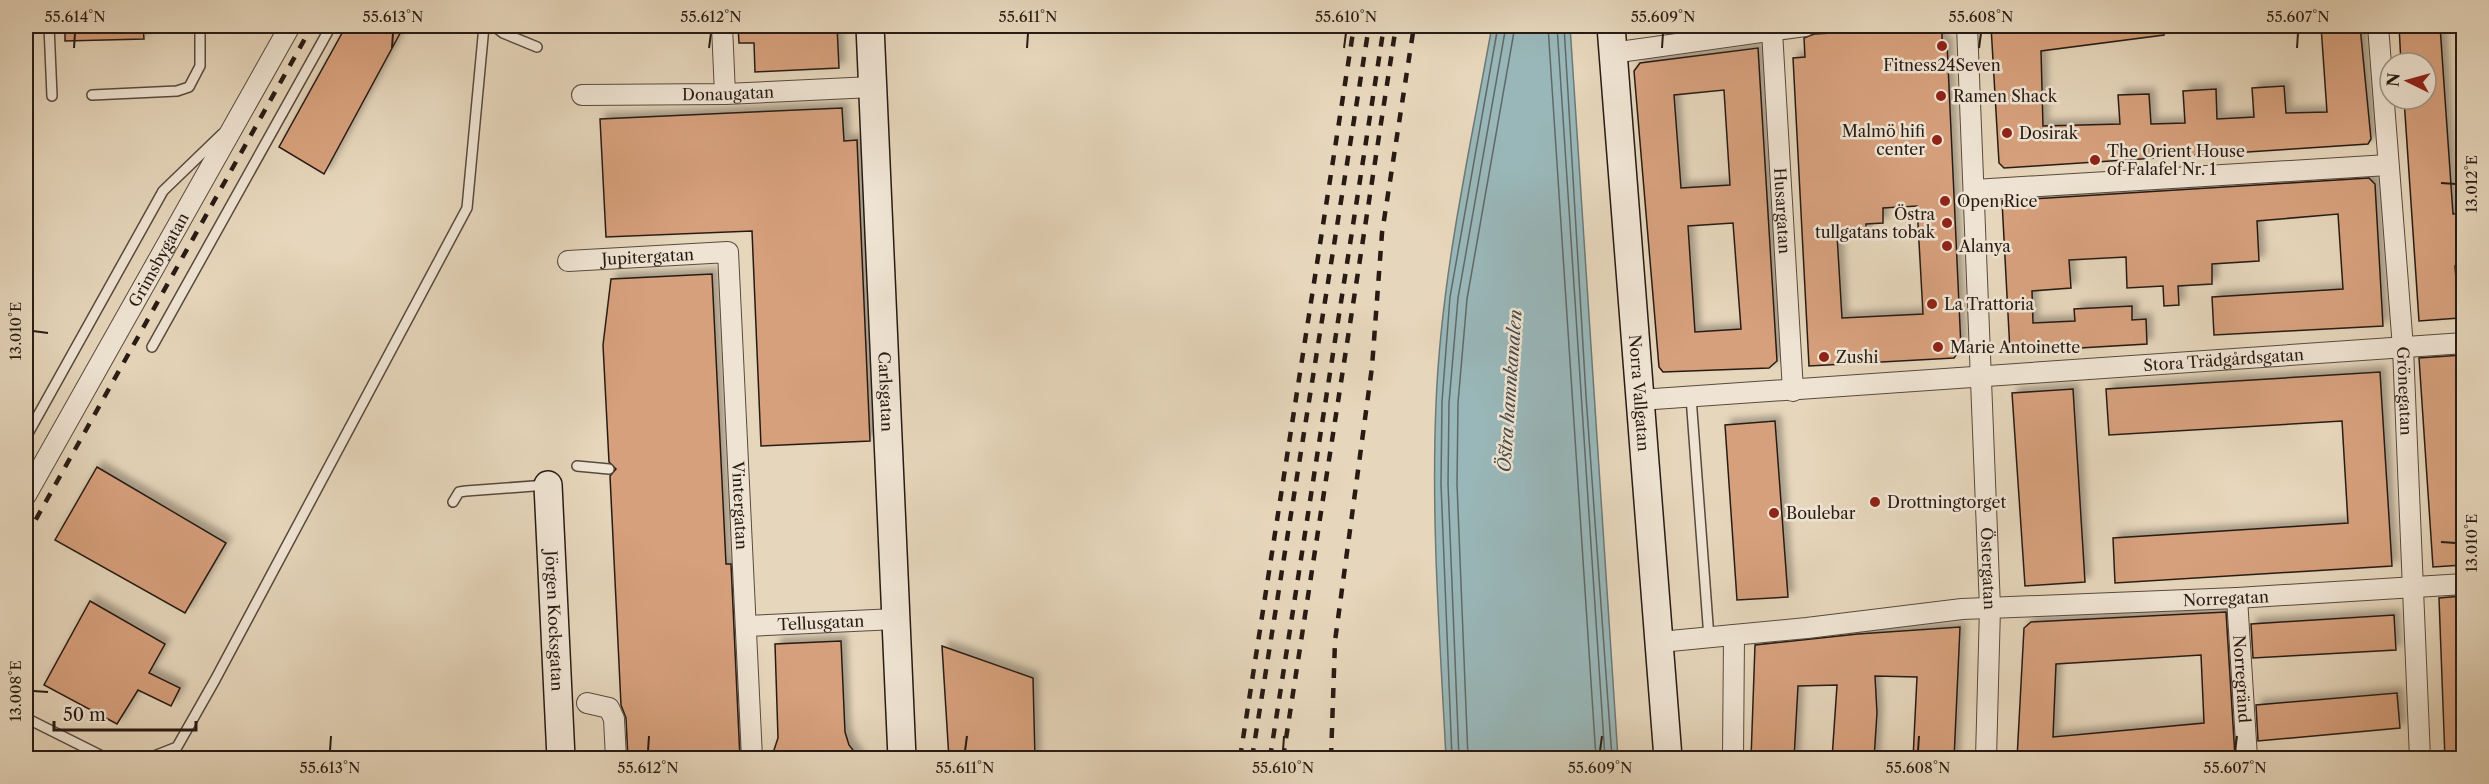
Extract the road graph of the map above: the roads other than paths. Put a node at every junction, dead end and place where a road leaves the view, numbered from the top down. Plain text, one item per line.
1 (49, 26) edge
2 (201, 26) edge
3 (290, 26) edge
4 (331, 26) edge
5 (484, 26) edge
6 (494, 26) edge
7 (722, 26) edge
8 (870, 26) edge
9 (1611, 26) edge
10 (1805, 26) edge
11 (1967, 26) edge
12 (2378, 26) edge
13 (1772, 31) junction
14 (537, 47) dead end
15 (1612, 53) junction
16 (873, 87) junction
17 (92, 94) dead end
18 (725, 94) junction
19 (582, 95) dead end
20 (52, 96) dead end
21 (239, 117) junction
22 (2388, 165) junction
23 (1974, 190) junction
24 (728, 252) joint
25 (568, 261) dead end
26 (2463, 343) edge
27 (152, 347) dead end
28 (2403, 348) junction
29 (1983, 377) junction
30 (1792, 391) junction
31 (1691, 397) junction
32 (1640, 400) junction
33 (26, 437) edge
34 (577, 466) dead end
35 (609, 469) dead end
36 (548, 485) joint
37 (26, 495) edge
38 (453, 502) dead end
39 (2463, 584) edge
40 (2413, 587) junction
41 (2237, 598) junction
42 (1990, 608) junction
43 (896, 619) junction
44 (746, 626) junction
45 (1734, 635) junction
46 (1709, 638) junction
47 (1660, 642) junction
48 (587, 703) dead end
49 (26, 718) edge
50 (177, 747) junction
51 (106, 759) edge
52 (149, 759) edge
53 (170, 759) edge
54 (561, 759) edge
55 (616, 759) edge
56 (752, 759) edge
57 (902, 759) edge
58 (1668, 759) edge
59 (1733, 759) edge
60 (1986, 759) edge
61 (2247, 759) edge
62 (2420, 759) edge

1 - 20 lane
2 - 17 lane
3 - 21 street, Grimsbygatan
4 - 27 lane
5 - 50 lane
6 - 14 lane
7 - 18 street
8 - 16 street, Carlsgatan
9 - 15 street, Norra Vallgatan
10 - 13 street
11 - 23 street, Östergatan
12 - 22 street, Grönegatan
13 - 15 street
13 - 30 street, Husargatan
15 - 32 street, Norra Vallgatan
16 - 18 street, Donaugatan
16 - 43 street, Carlsgatan
18 - 19 street, Donaugatan
21 - 33 lane
21 - 37 street, Grimsbygatan
22 - 23 street
22 - 28 street, Grönegatan
23 - 29 street, Östergatan
24 - 25 street, Jupitergatan
24 - 44 street, Vintergatan
26 - 28 street, Stora Trädgårdsgatan
28 - 29 street, Stora Trädgårdsgatan
28 - 40 street, Grönegatan
29 - 30 street
29 - 42 street, Östergatan
30 - 31 street
31 - 32 street
31 - 46 lane
32 - 47 street, Norra Vallgatan
34 - 35 lane
36 - 38 lane
36 - 54 street, Jörgen Kocksgatan
39 - 40 street, Norregatan
40 - 41 street, Norregatan
40 - 62 street, Grönegatan
41 - 42 street, Norregatan
41 - 61 street, Norregränd
42 - 45 street
42 - 60 street, Östergatan
43 - 44 street, Tellusgatan
43 - 57 street, Carlsgatan
44 - 56 street, Vintergatan
45 - 46 street
45 - 59 street
46 - 47 street
47 - 58 street, Norra Vallgatan
48 - 55 street, Jörgen Kocksgatan
49 - 51 lane
50 - 52 lane
50 - 53 lane

